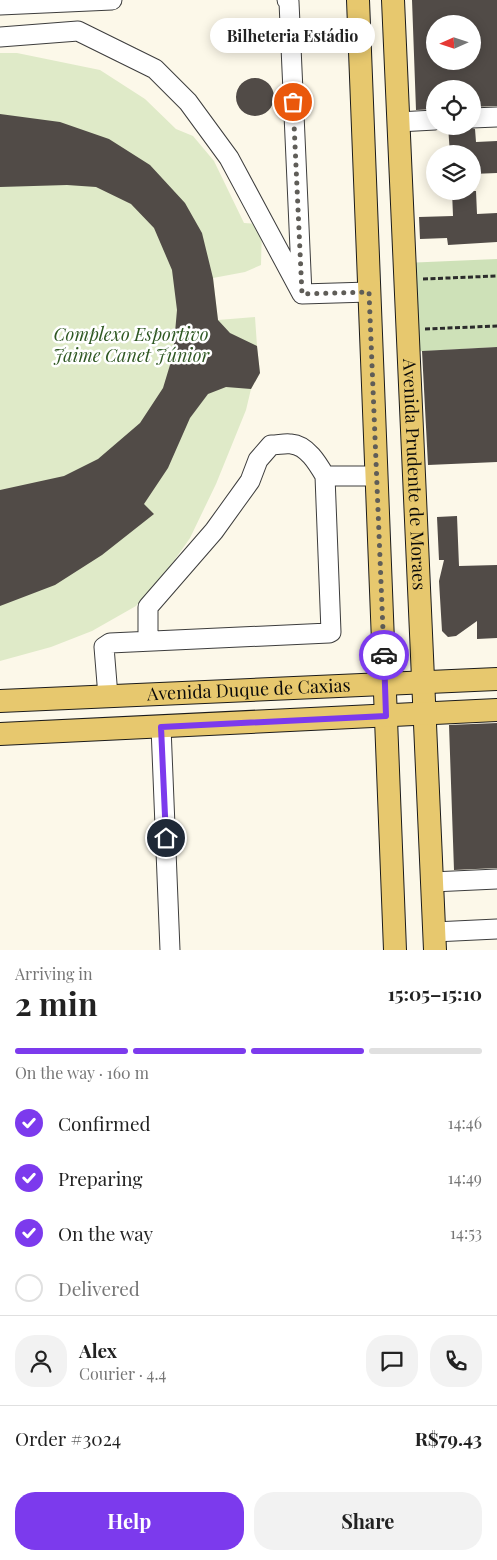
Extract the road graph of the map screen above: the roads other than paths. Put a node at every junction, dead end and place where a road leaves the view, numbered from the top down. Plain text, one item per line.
1 (112, 0) edge
2 (287, 0) edge
3 (358, 0) edge
4 (393, 0) edge
5 (0, 5) edge
6 (0, 37) edge
7 (497, 117) edge
8 (481, 118) edge
9 (426, 120) edge
10 (398, 122) junction
11 (369, 292) junction
12 (302, 294) junction
13 (325, 476) junction
14 (376, 476) junction
15 (148, 641) junction
16 (497, 679) edge
17 (423, 682) junction
18 (385, 684) junction
19 (108, 696) junction
20 (0, 701) edge
21 (497, 710) edge
22 (425, 714) junction
23 (386, 716) junction
24 (161, 727) junction
25 (0, 734) edge
26 (497, 879) edge
27 (432, 882) junction
28 (497, 929) edge
29 (435, 941) edge
30 (170, 950) edge
31 (395, 950) edge

1 - 5 street
2 - 12 street
3 - 11 main road, Avenida Prudente de Moraes
4 - 10 main road, Avenida Prudente de Moraes
6 - 12 street
7 - 8 street
9 - 10 street
10 - 17 main road, Avenida Prudente de Moraes
11 - 12 street
11 - 14 main road, Avenida Prudente de Moraes
13 - 14 street
13 - 15 street
13 - 15 street
14 - 18 main road, Avenida Prudente de Moraes
15 - 19 street
16 - 17 main road, Avenida Duque de Caxias
17 - 18 main road, Avenida Duque de Caxias
17 - 22 main road, Avenida Prudente de Moraes
18 - 19 main road, Avenida Duque de Caxias
18 - 23 main road, Avenida Prudente de Moraes
19 - 20 main road, Avenida Duque de Caxias
21 - 22 main road, Avenida Duque de Caxias
22 - 23 main road, Avenida Duque de Caxias
22 - 27 main road, Avenida Prudente de Moraes
23 - 24 main road, Avenida Duque de Caxias
23 - 31 main road, Avenida Prudente de Moraes
24 - 25 main road, Avenida Duque de Caxias
24 - 30 street
26 - 27 street
27 - 29 main road, Avenida Prudente de Moraes
28 - 29 street

